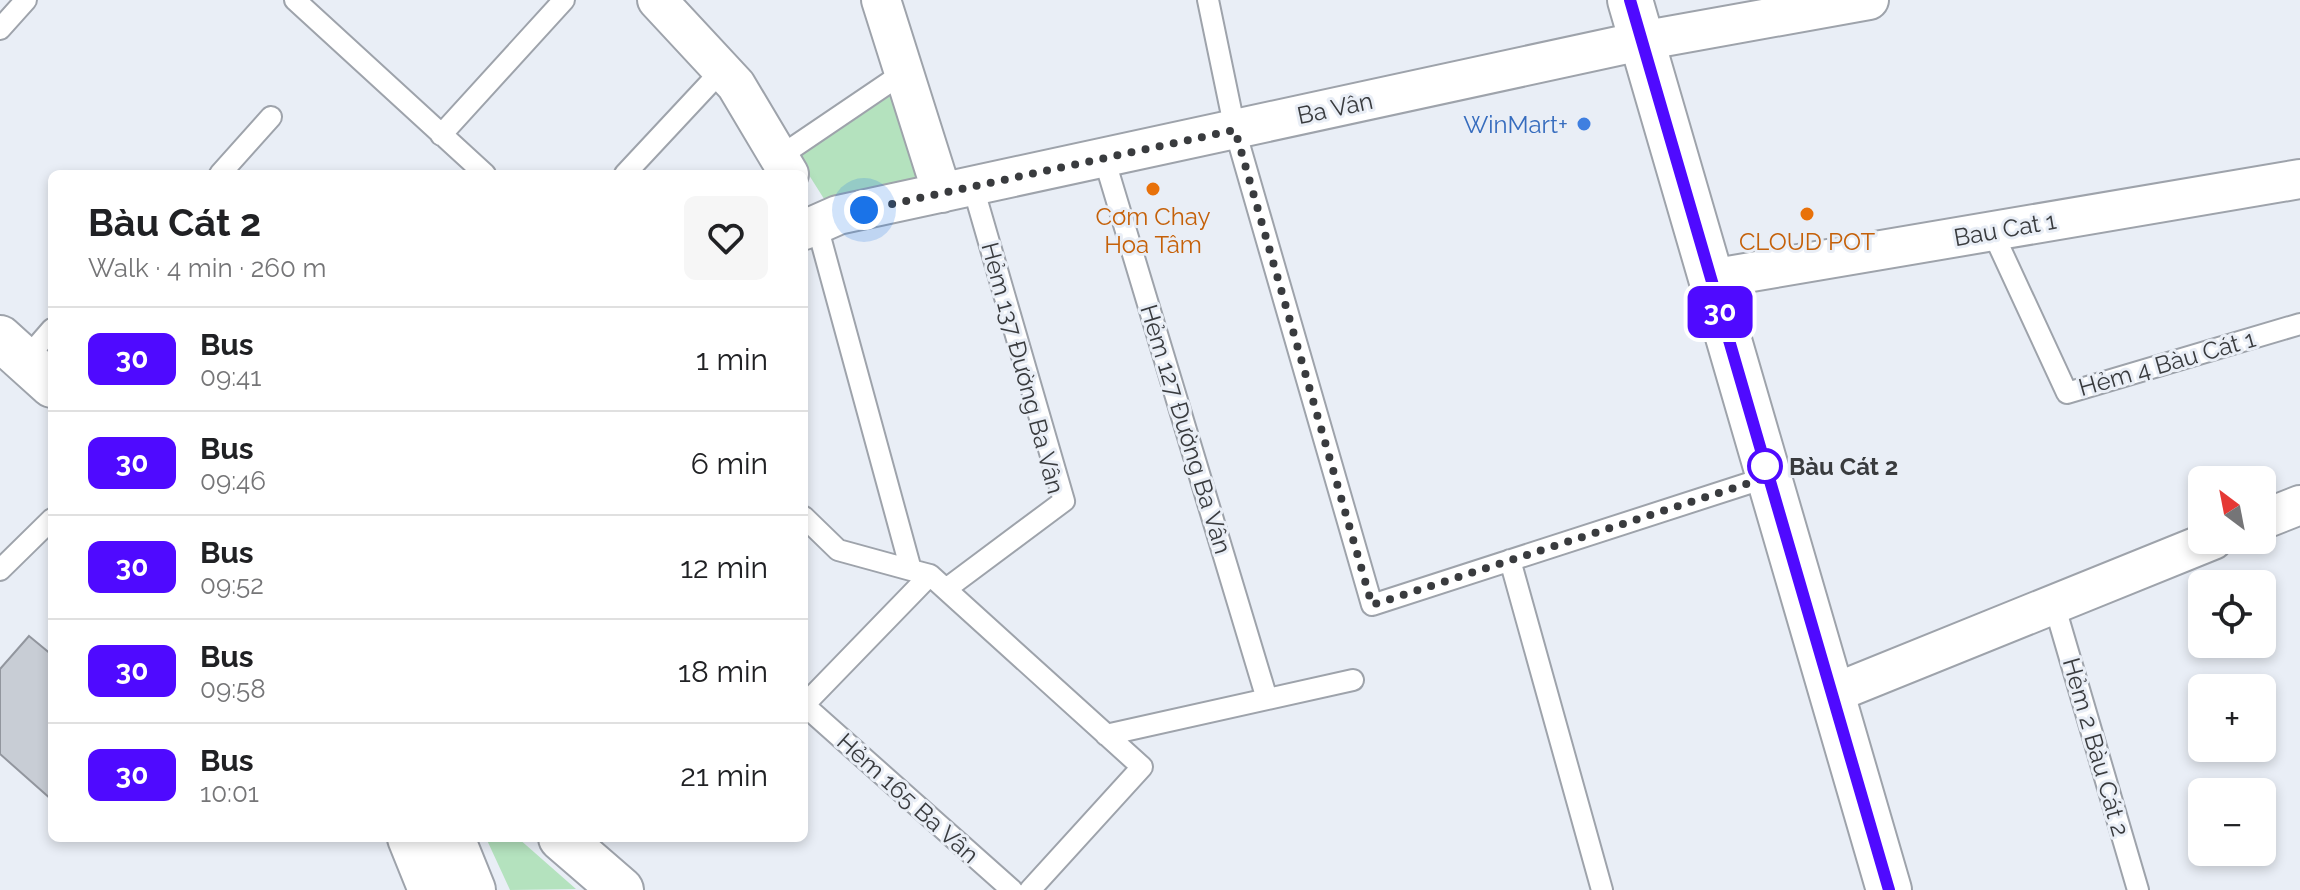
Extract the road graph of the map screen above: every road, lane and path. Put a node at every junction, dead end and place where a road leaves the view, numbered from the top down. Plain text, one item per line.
1 (26, 0) edge
2 (295, 0) edge
3 (564, 0) edge
4 (1208, 0) edge
5 (1869, 0) edge
6 (880, 2) edge
7 (668, 3) edge
8 (1636, 21) edge
9 (0, 29) edge
10 (723, 69) junction
11 (906, 71) junction
12 (271, 117) dead end
13 (1235, 130) junction
14 (441, 135) junction
15 (1104, 158) junction
16 (784, 166) edge
17 (224, 170) edge
18 (480, 170) edge
19 (629, 170) edge
20 (2300, 179) edge
21 (958, 190) junction
22 (808, 217) edge
23 (1992, 231) junction
24 (1710, 279) junction
25 (2300, 324) edge
26 (1768, 477) junction
27 (2300, 505) edge
28 (2276, 514) edge
29 (808, 521) edge
30 (48, 523) edge
31 (2188, 550) edge
32 (1510, 560) junction
33 (0, 570) edge
34 (920, 572) junction
35 (946, 589) junction
36 (2054, 604) junction
37 (1353, 680) dead end
38 (1832, 694) junction
39 (1267, 699) junction
40 (808, 700) edge
41 (808, 709) edge
42 (1106, 735) junction
43 (412, 842) edge
44 (454, 842) edge
45 (566, 842) edge
46 (431, 890) edge
47 (473, 890) edge
48 (621, 890) edge
49 (1012, 890) edge
50 (1030, 890) edge
51 (1602, 890) edge
52 (1889, 890) edge
53 (2138, 890) edge

1 - 9 lane
2 - 14 lane
3 - 14 lane
4 - 13 lane
5 - 8 street, Ba Vân
6 - 11 street
7 - 10 street
8 - 13 street, Ba Vân
8 - 24 street
10 - 16 street
10 - 19 lane
11 - 16 lane
11 - 21 street
12 - 17 lane
13 - 15 street, Ba Vân
13 - 32 lane
14 - 18 lane
15 - 21 street, Ba Vân
15 - 39 lane, Hẻm 127 Đường Ba Vân
20 - 23 street, Bau Cat 1
21 - 22 street, Ba Vân
21 - 35 lane, Hẻm 137 Đường Ba Vân
22 - 34 lane
23 - 24 street, Bau Cat 1
23 - 25 lane, Hẻm 4 Bàu Cát 1
24 - 26 street
26 - 32 lane
26 - 38 street
27 - 28 street
29 - 34 lane
30 - 33 lane
31 - 36 street
32 - 51 lane
34 - 35 lane
34 - 40 lane
35 - 42 lane
36 - 38 street
36 - 53 lane, Hẻm 2 Bàu Cát 2
37 - 39 lane
38 - 52 street
39 - 42 lane
41 - 49 lane, Hẻm 165 Ba Vân
42 - 50 lane
43 - 46 street
44 - 47 street
45 - 48 street

